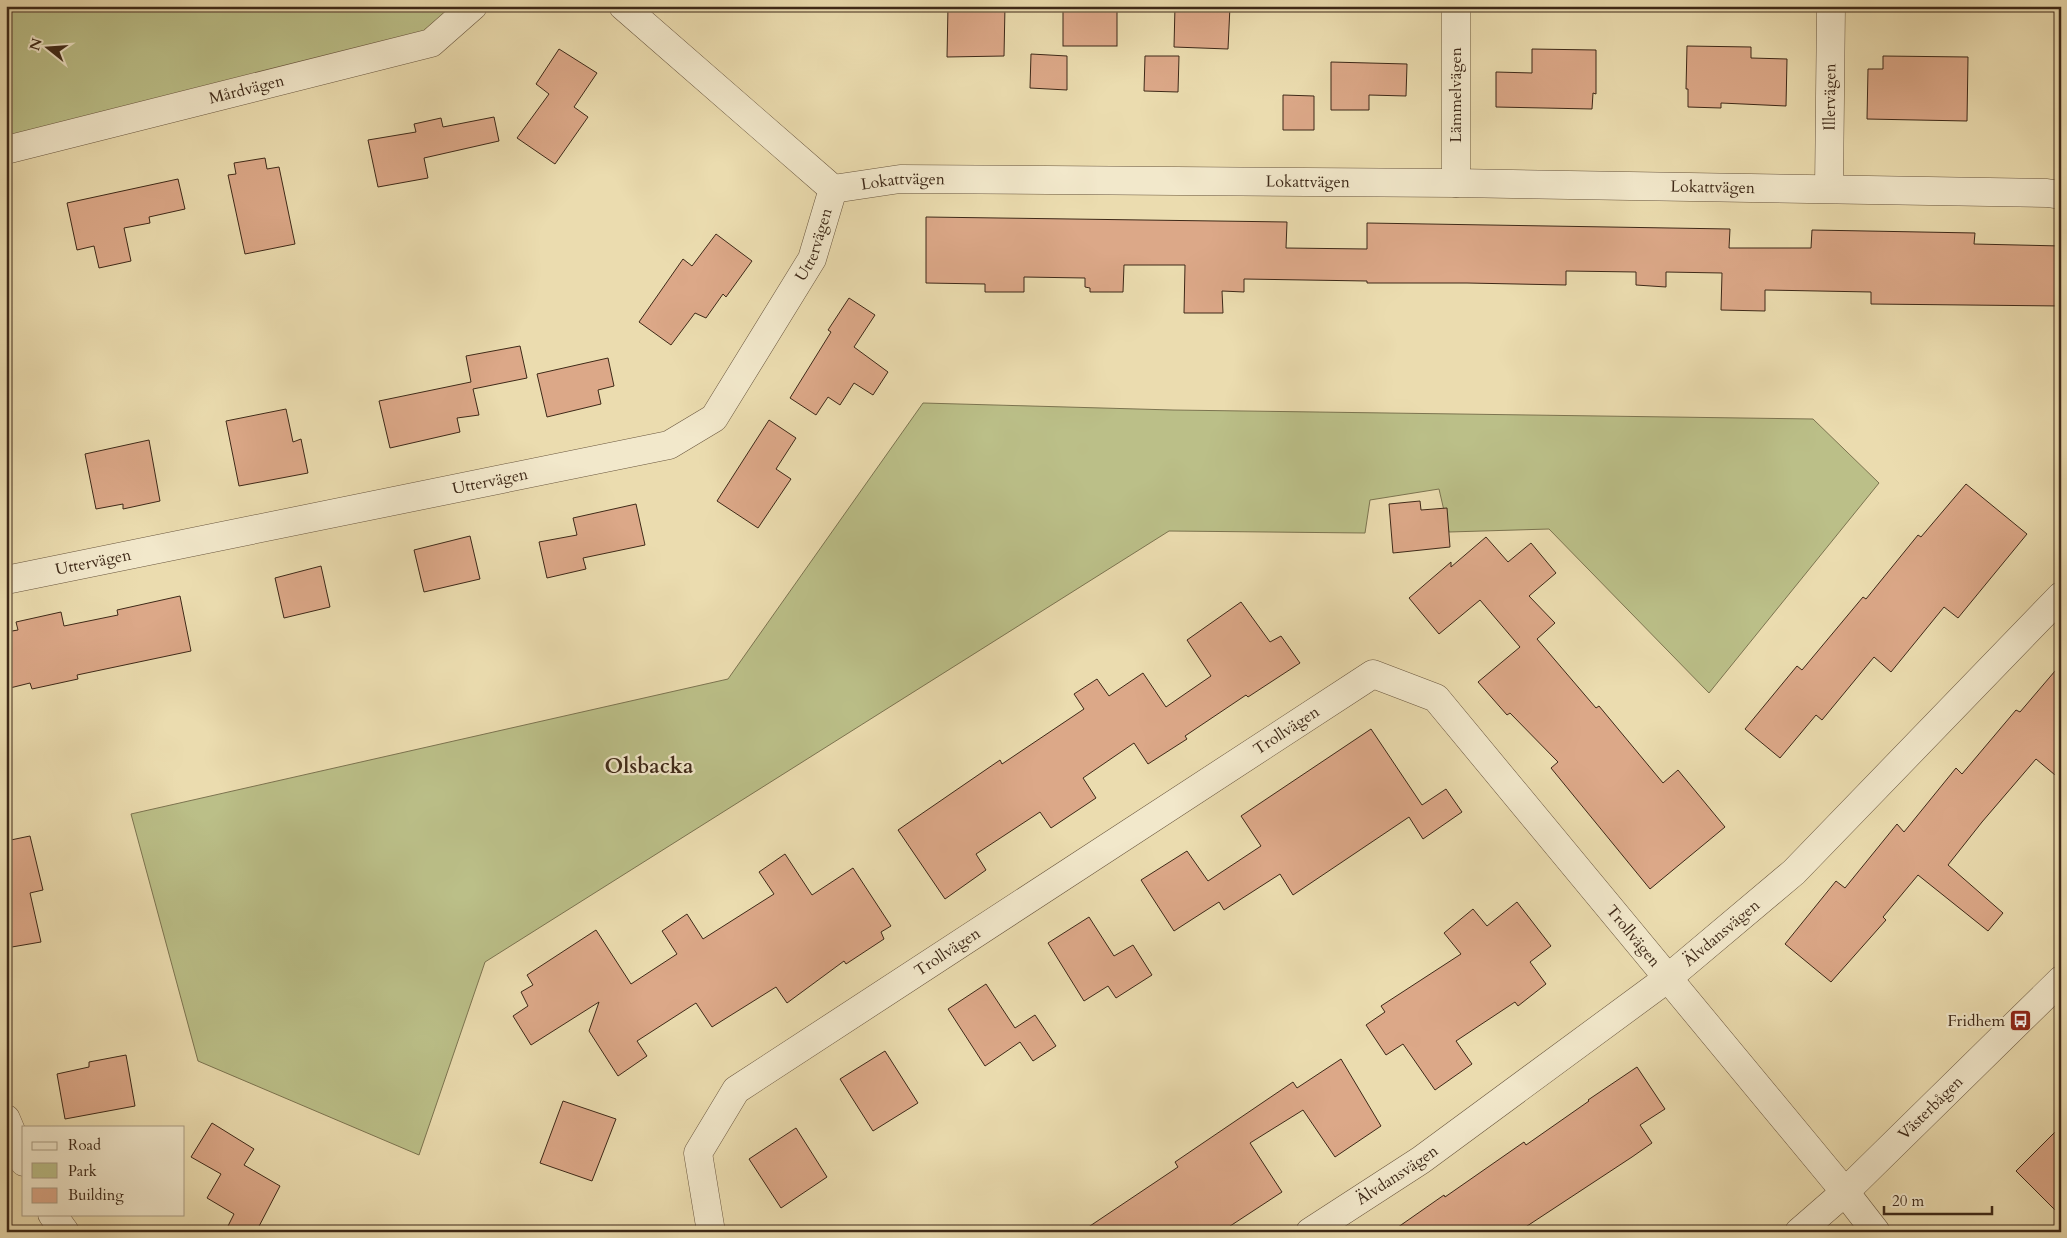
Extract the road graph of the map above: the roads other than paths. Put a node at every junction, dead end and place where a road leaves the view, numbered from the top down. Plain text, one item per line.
1 (473, 6) edge
2 (623, 6) edge
3 (1456, 6) edge
4 (1831, 6) edge
5 (6, 150) edge
6 (1456, 183) junction
7 (1829, 188) junction
8 (833, 189) junction
9 (2061, 195) edge
10 (6, 580) edge
11 (2061, 596) edge
12 (1668, 978) junction
13 (2061, 980) edge
14 (6, 1120) edge
15 (22, 1157) edge
16 (1845, 1192) junction
17 (53, 1216) edge
18 (64, 1232) edge
19 (711, 1232) edge
20 (1310, 1232) edge
21 (1799, 1232) edge
22 (1876, 1232) edge

1 - 5 street, Mårdvägen
2 - 8 street
3 - 6 street, Lämmelvägen
4 - 7 street, Illervägen
6 - 7 street, Lokattvägen
6 - 8 street, Lokattvägen
7 - 9 street, Lokattvägen
8 - 10 street, Uttervägen
11 - 12 street, Älvdansvägen
12 - 16 street, Trollvägen
12 - 19 street, Trollvägen
12 - 20 street, Älvdansvägen
13 - 16 street, Västerbågen
14 - 15 street
16 - 21 street, Västerbågen
16 - 22 street, Trollvägen
17 - 18 street

